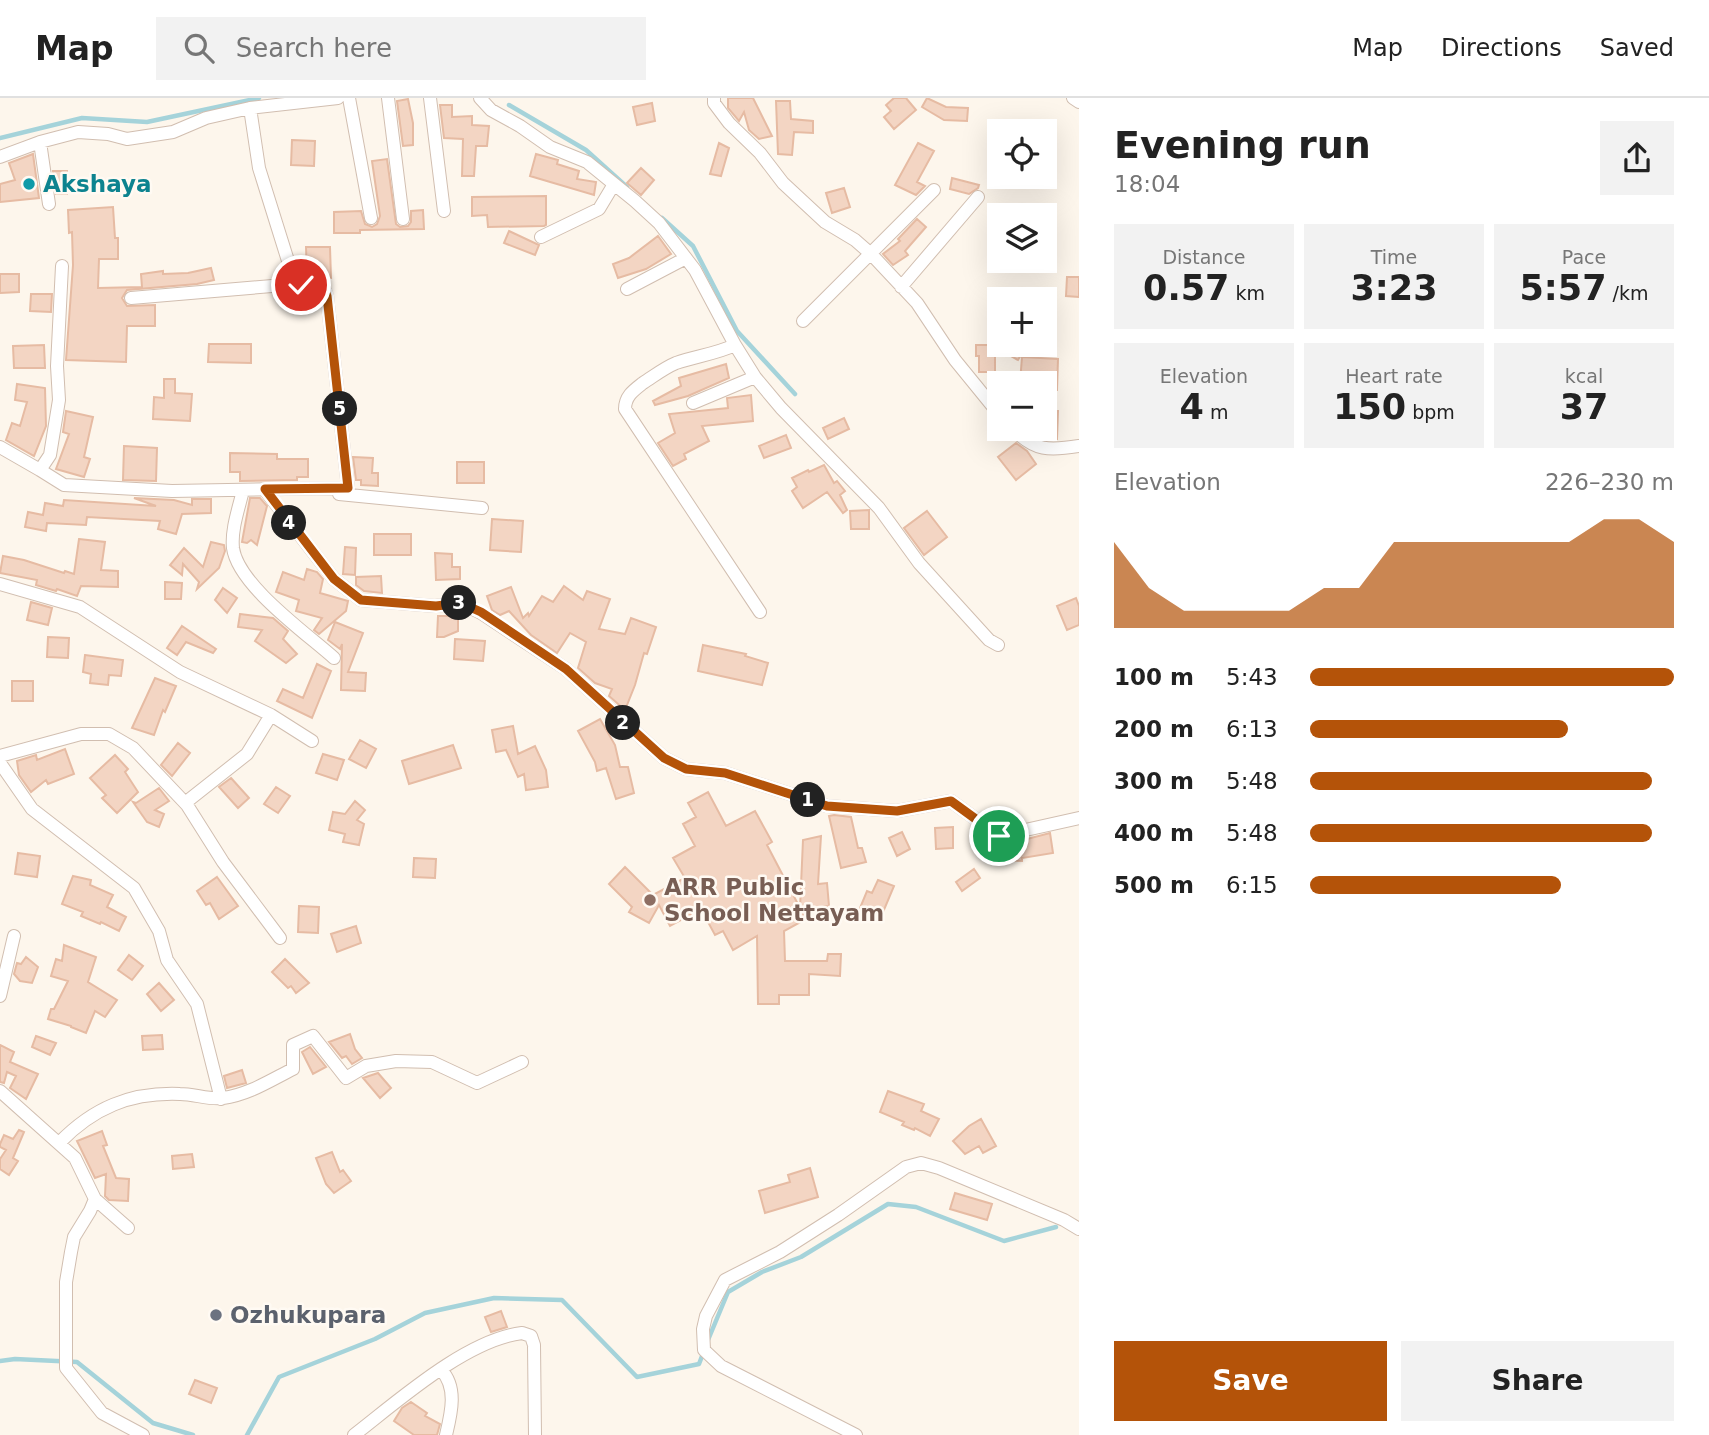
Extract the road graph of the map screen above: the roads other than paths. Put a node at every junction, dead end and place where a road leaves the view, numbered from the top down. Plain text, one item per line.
1 (338, 98) edge
2 (349, 98) edge
3 (388, 98) edge
4 (430, 98) edge
5 (485, 98) edge
6 (714, 98) edge
7 (1073, 98) edge
8 (1079, 102) edge
9 (250, 108) junction
10 (40, 142) junction
11 (0, 157) edge
12 (614, 184) junction
13 (934, 190) dead end
14 (978, 197) dead end
15 (49, 204) dead end
16 (443, 211) dead end
17 (371, 218) dead end
18 (403, 219) dead end
19 (541, 237) dead end
20 (871, 254) junction
21 (686, 258) junction
22 (62, 265) dead end
23 (296, 284) junction
24 (901, 287) junction
25 (627, 289) dead end
26 (131, 298) dead end
27 (803, 321) dead end
28 (735, 345) junction
29 (755, 377) junction
30 (987, 399) edge
31 (693, 403) dead end
32 (1027, 441) edge
33 (1079, 446) edge
34 (0, 447) edge
35 (40, 470) junction
36 (265, 489) junction
37 (289, 489) junction
38 (243, 490) junction
39 (482, 508) dead end
40 (0, 584) edge
41 (760, 612) dead end
42 (998, 645) dead end
43 (334, 657) dead end
44 (271, 715) junction
45 (312, 741) dead end
46 (0, 756) edge
47 (0, 763) edge
48 (185, 803) junction
49 (1079, 818) edge
50 (15, 936) dead end
51 (280, 938) dead end
52 (0, 996) edge
53 (522, 1062) dead end
54 (0, 1091) edge
55 (221, 1099) junction
56 (59, 1143) junction
57 (94, 1199) junction
58 (128, 1228) dead end
59 (1079, 1229) edge
60 (441, 1370) junction
61 (144, 1435) edge
62 (354, 1435) edge
63 (446, 1435) edge
64 (536, 1435) edge
65 (856, 1435) edge

1 - 9 street
2 - 17 street
3 - 18 street
4 - 16 street
5 - 12 street
6 - 20 street
7 - 8 street
9 - 10 street
9 - 23 street
10 - 11 street
10 - 15 street
12 - 19 street
12 - 21 street
13 - 20 street
14 - 24 street
20 - 24 street
20 - 27 street
21 - 25 street
21 - 28 street
22 - 35 street
23 - 26 street
23 - 37 street
24 - 30 street
28 - 29 street
28 - 41 street
29 - 31 street
29 - 42 street
32 - 33 street
34 - 35 street
35 - 38 street
36 - 37 street
36 - 38 street
36 - 49 street
37 - 39 street
38 - 43 street
40 - 44 street
44 - 45 street
44 - 48 street
46 - 48 street
47 - 55 street
48 - 51 street
50 - 52 street
53 - 55 street
54 - 56 street
55 - 56 street
56 - 57 street
57 - 58 street
57 - 61 street
59 - 65 street
60 - 62 street
60 - 63 street
60 - 64 street

